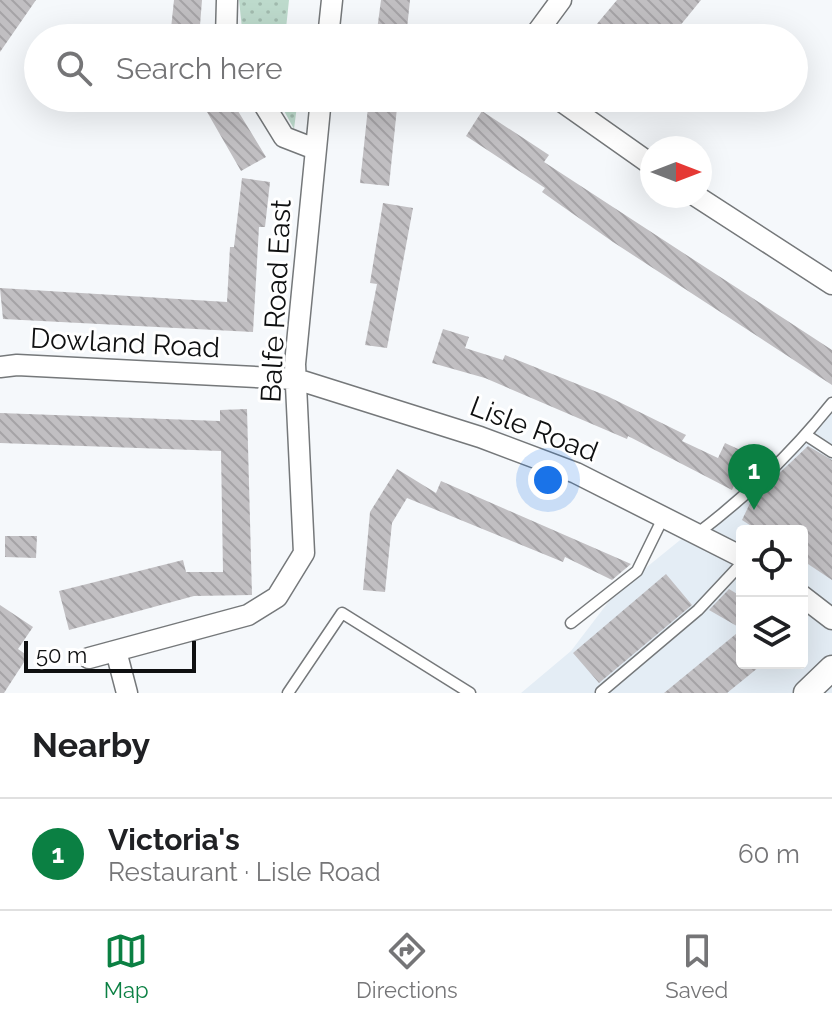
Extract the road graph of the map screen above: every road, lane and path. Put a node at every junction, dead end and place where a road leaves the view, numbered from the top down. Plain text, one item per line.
1 (227, 0) edge
2 (332, 0) edge
3 (561, 0) edge
4 (226, 24) edge
5 (329, 24) edge
6 (543, 24) edge
7 (269, 112) edge
8 (319, 112) edge
9 (577, 112) edge
10 (315, 149) junction
11 (640, 157) edge
12 (712, 206) edge
13 (832, 284) edge
14 (0, 367) edge
15 (296, 379) junction
16 (832, 403) edge
17 (806, 435) junction
18 (832, 452) edge
19 (664, 516) junction
20 (698, 533) junction
21 (736, 554) edge
22 (736, 569) edge
23 (803, 597) edge
24 (832, 619) edge
25 (571, 623) dead end
26 (116, 651) junction
27 (89, 658) dead end
28 (832, 668) edge
29 (601, 692) edge
30 (127, 693) edge
31 (288, 693) edge
32 (470, 693) edge
33 (806, 693) edge

1 - 4 street
2 - 5 street
3 - 6 street
7 - 10 street
8 - 10 street, Balfe Road East
9 - 11 street
10 - 15 street, Balfe Road East
12 - 13 street
14 - 15 street, Dowland Road
15 - 19 street, Lisle Road
15 - 26 street, Balfe Road East
16 - 17 lane
17 - 18 lane
17 - 20 lane
19 - 20 street, Lisle Road
19 - 25 lane
20 - 21 street, Lisle Road
22 - 29 lane
23 - 24 street
26 - 27 street
26 - 30 street
28 - 33 street
31 - 32 lane

